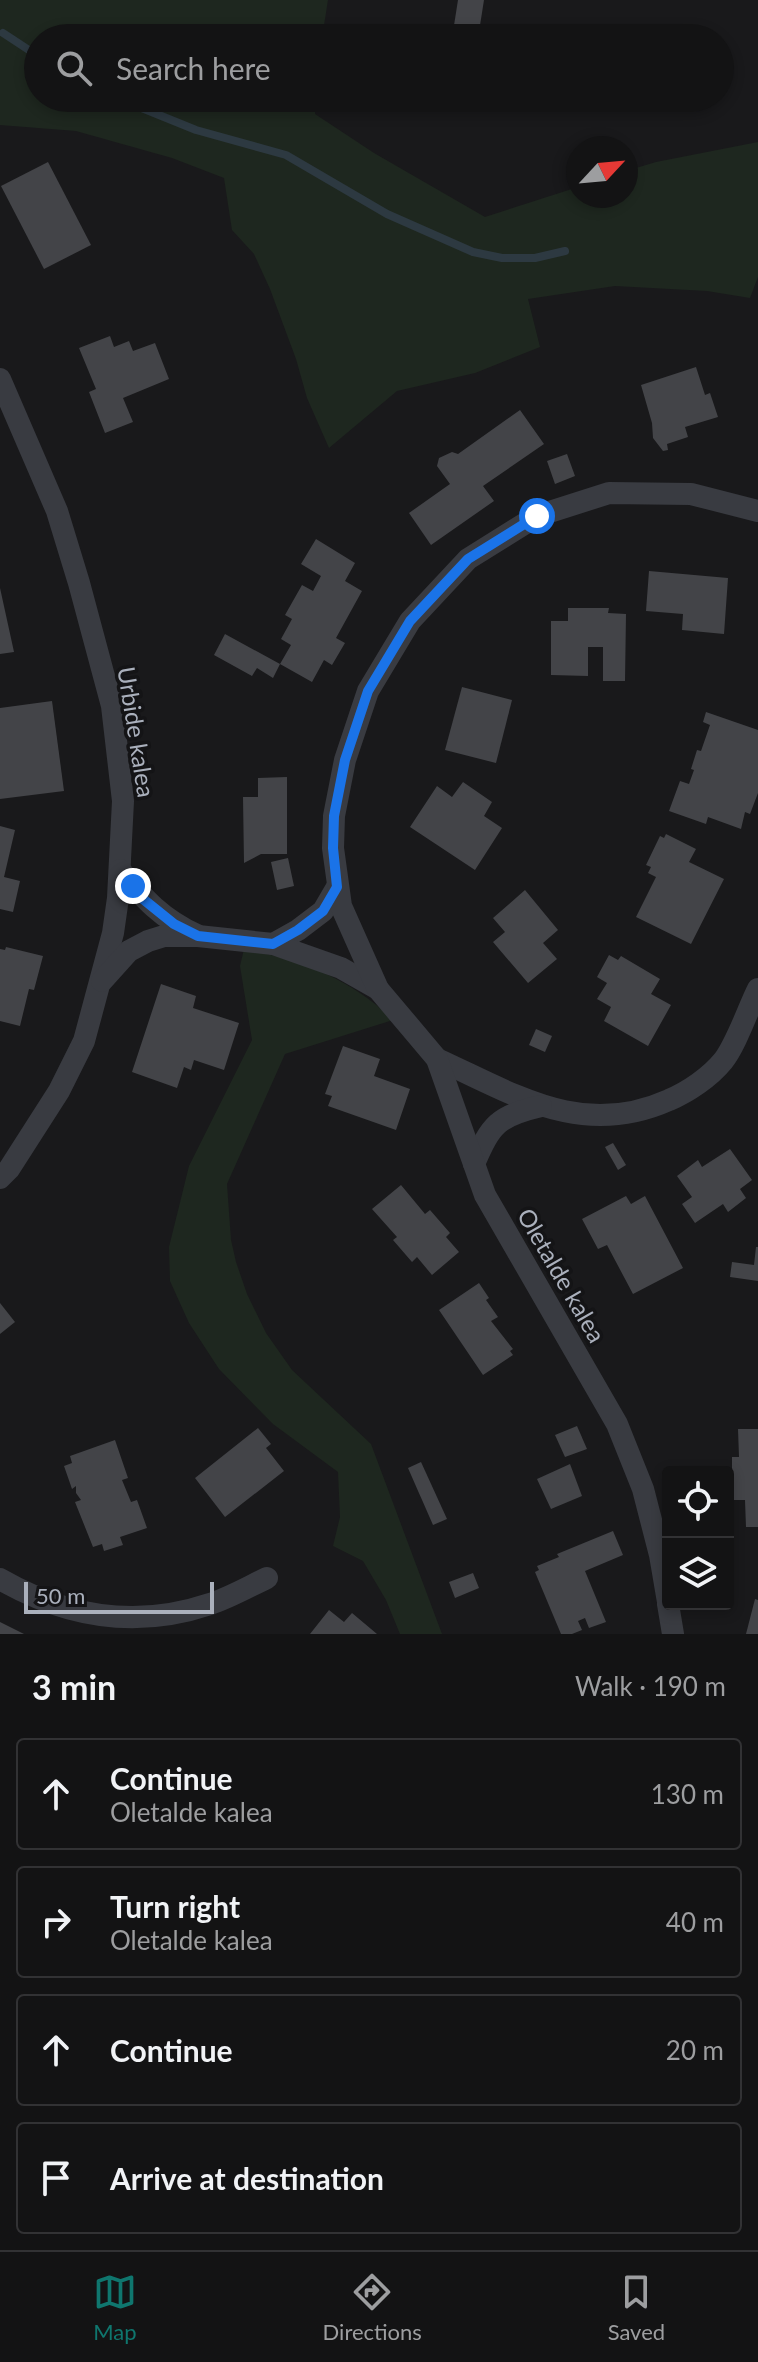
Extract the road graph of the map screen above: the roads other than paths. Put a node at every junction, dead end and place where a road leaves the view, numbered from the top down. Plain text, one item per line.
1 (0, 379) edge
2 (758, 511) edge
3 (120, 870) junction
4 (337, 887) junction
5 (155, 908) junction
6 (115, 919) junction
7 (198, 936) junction
8 (148, 941) junction
9 (273, 944) junction
10 (100, 984) junction
11 (378, 989) junction
12 (758, 989) edge
13 (437, 1059) junction
14 (541, 1106) junction
15 (474, 1164) junction
16 (0, 1178) edge
17 (662, 1567) edge
18 (267, 1578) dead end
19 (0, 1579) edge
20 (669, 1610) edge
21 (673, 1634) edge

1 - 3 street, Urbide kalea
2 - 4 street, Oletalde kalea
3 - 5 street
3 - 6 street, Urbide kalea
4 - 9 street
4 - 11 street, Oletalde kalea
5 - 6 street
5 - 7 street
6 - 8 street
6 - 10 street, Urbide kalea
7 - 8 street, Oletalde kalea
7 - 9 street, Oletalde kalea
8 - 10 street
9 - 11 street, Oletalde kalea
10 - 16 street, Urbide kalea
11 - 13 street, Oletalde kalea
12 - 14 street
13 - 14 street
13 - 15 street, Oletalde kalea
14 - 15 street
15 - 17 street, Oletalde kalea
18 - 19 street
20 - 21 street, Oletalde kalea

